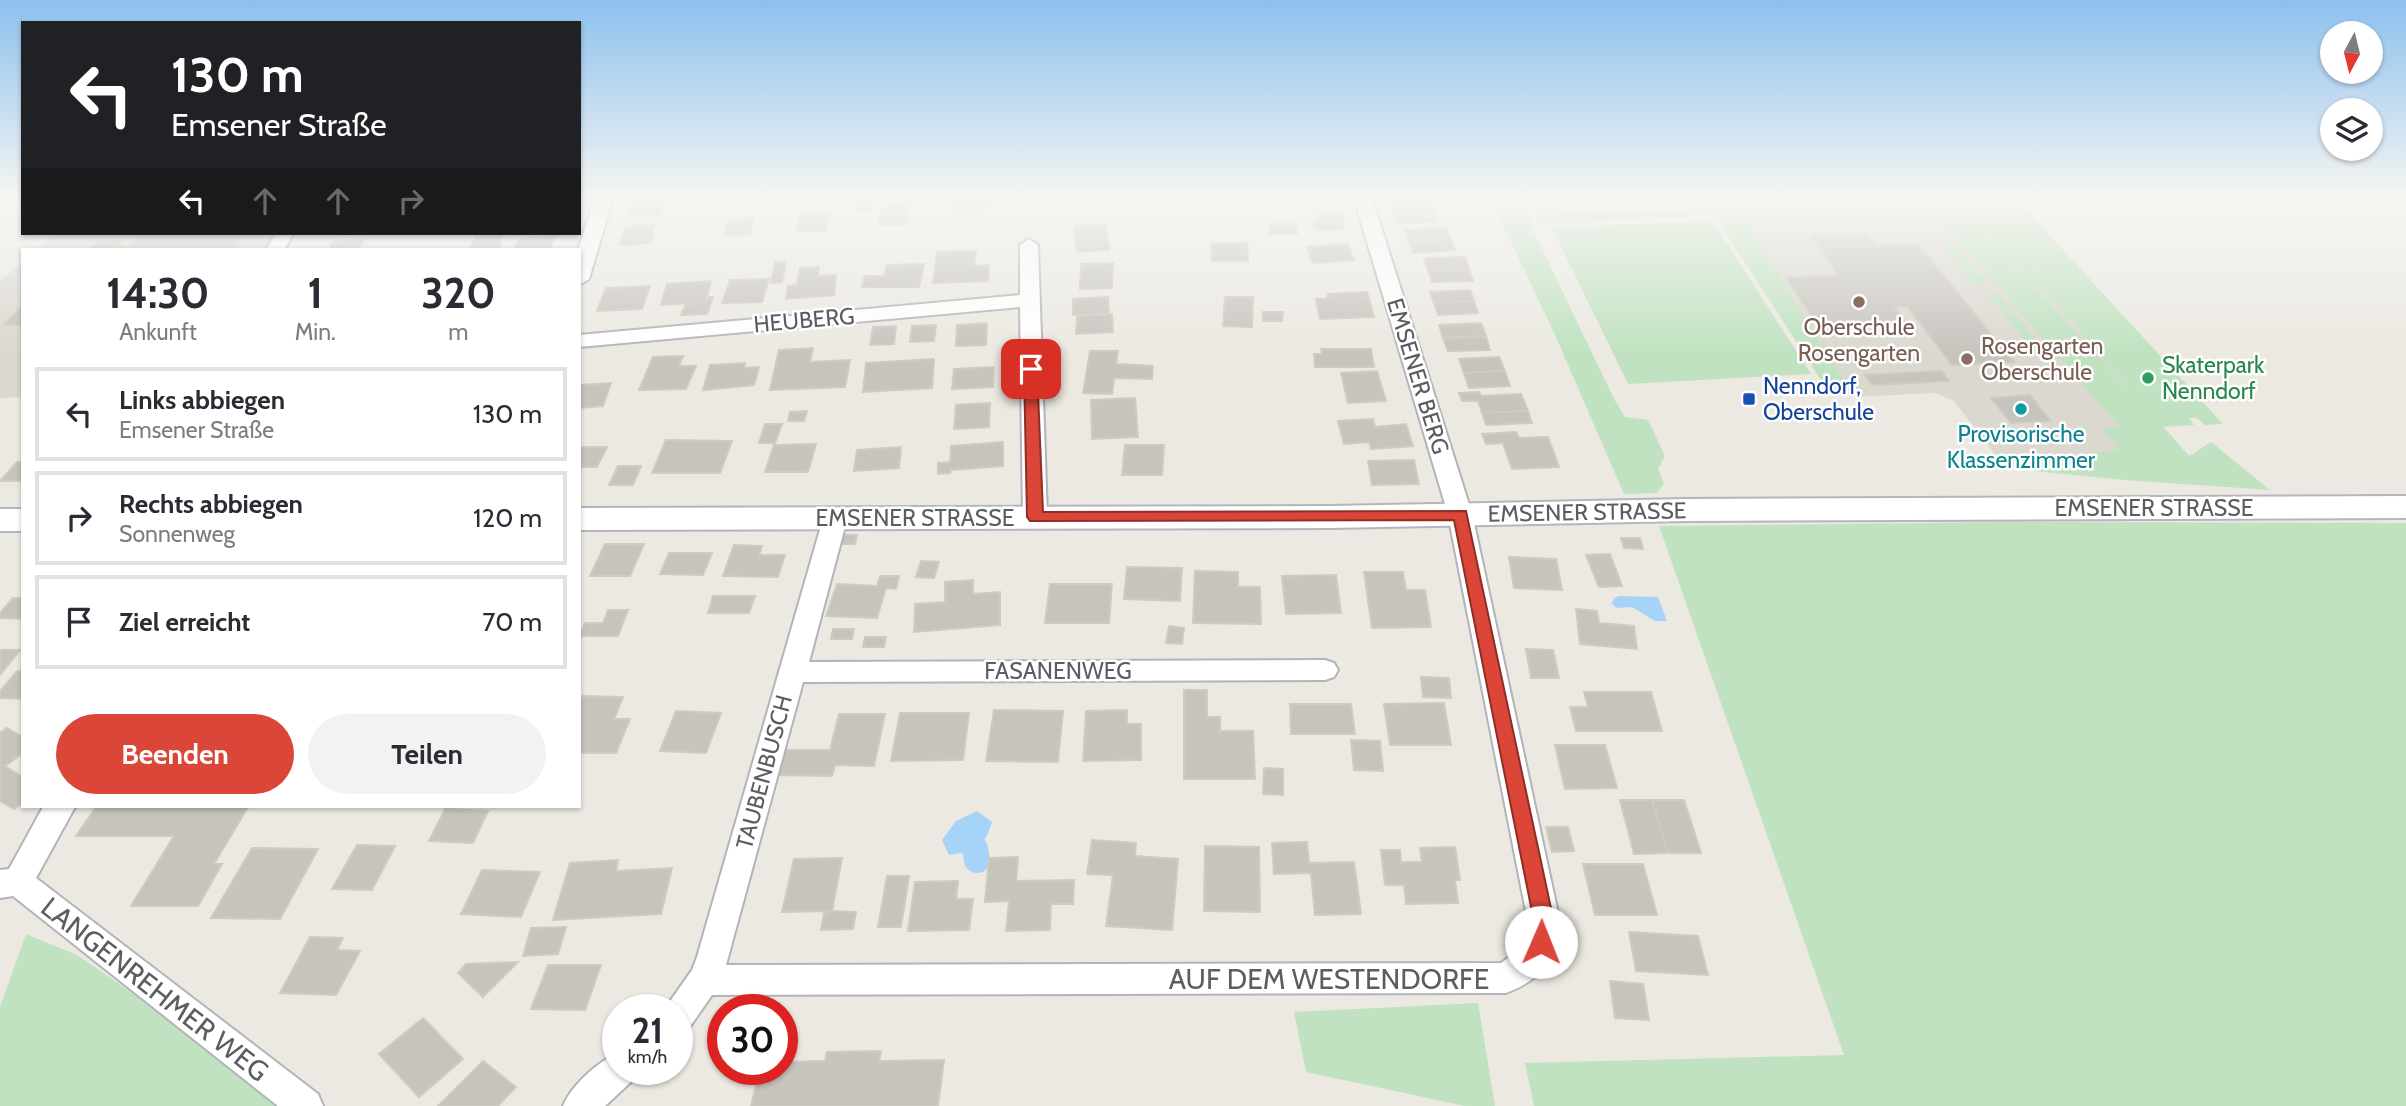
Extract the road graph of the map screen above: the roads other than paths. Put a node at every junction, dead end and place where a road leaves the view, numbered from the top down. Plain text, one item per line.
1 (588, 250) edge
2 (1029, 250) edge
3 (1379, 250) edge
4 (581, 273) edge
5 (1028, 300) junction
6 (581, 341) edge
7 (2406, 507) edge
8 (1460, 514) junction
9 (1035, 517) junction
10 (581, 519) edge
11 (835, 519) junction
12 (0, 520) edge
13 (21, 520) edge
14 (1325, 670) dead end
15 (791, 672) junction
16 (59, 808) edge
17 (9, 883) edge
18 (704, 980) junction
19 (693, 995) edge
20 (603, 1085) edge
21 (306, 1106) edge
22 (580, 1106) edge

1 - 4 street
2 - 5 street
3 - 8 street, EMSENER BERG
5 - 6 street, HEUBERG
5 - 9 street
7 - 8 street, EMSENER STRASSE
8 - 9 street, EMSENER STRASSE
8 - 18 street, AUF DEM WESTENDORFE
9 - 11 street, EMSENER STRASSE
10 - 11 street, EMSENER STRASSE
11 - 15 street, TAUBENBUSCH
12 - 13 street
14 - 15 street, FASANENWEG
15 - 18 street, TAUBENBUSCH
16 - 17 street
17 - 21 street, LANGENREHMER WEG
18 - 19 street, TAUBENBUSCH
20 - 22 street

